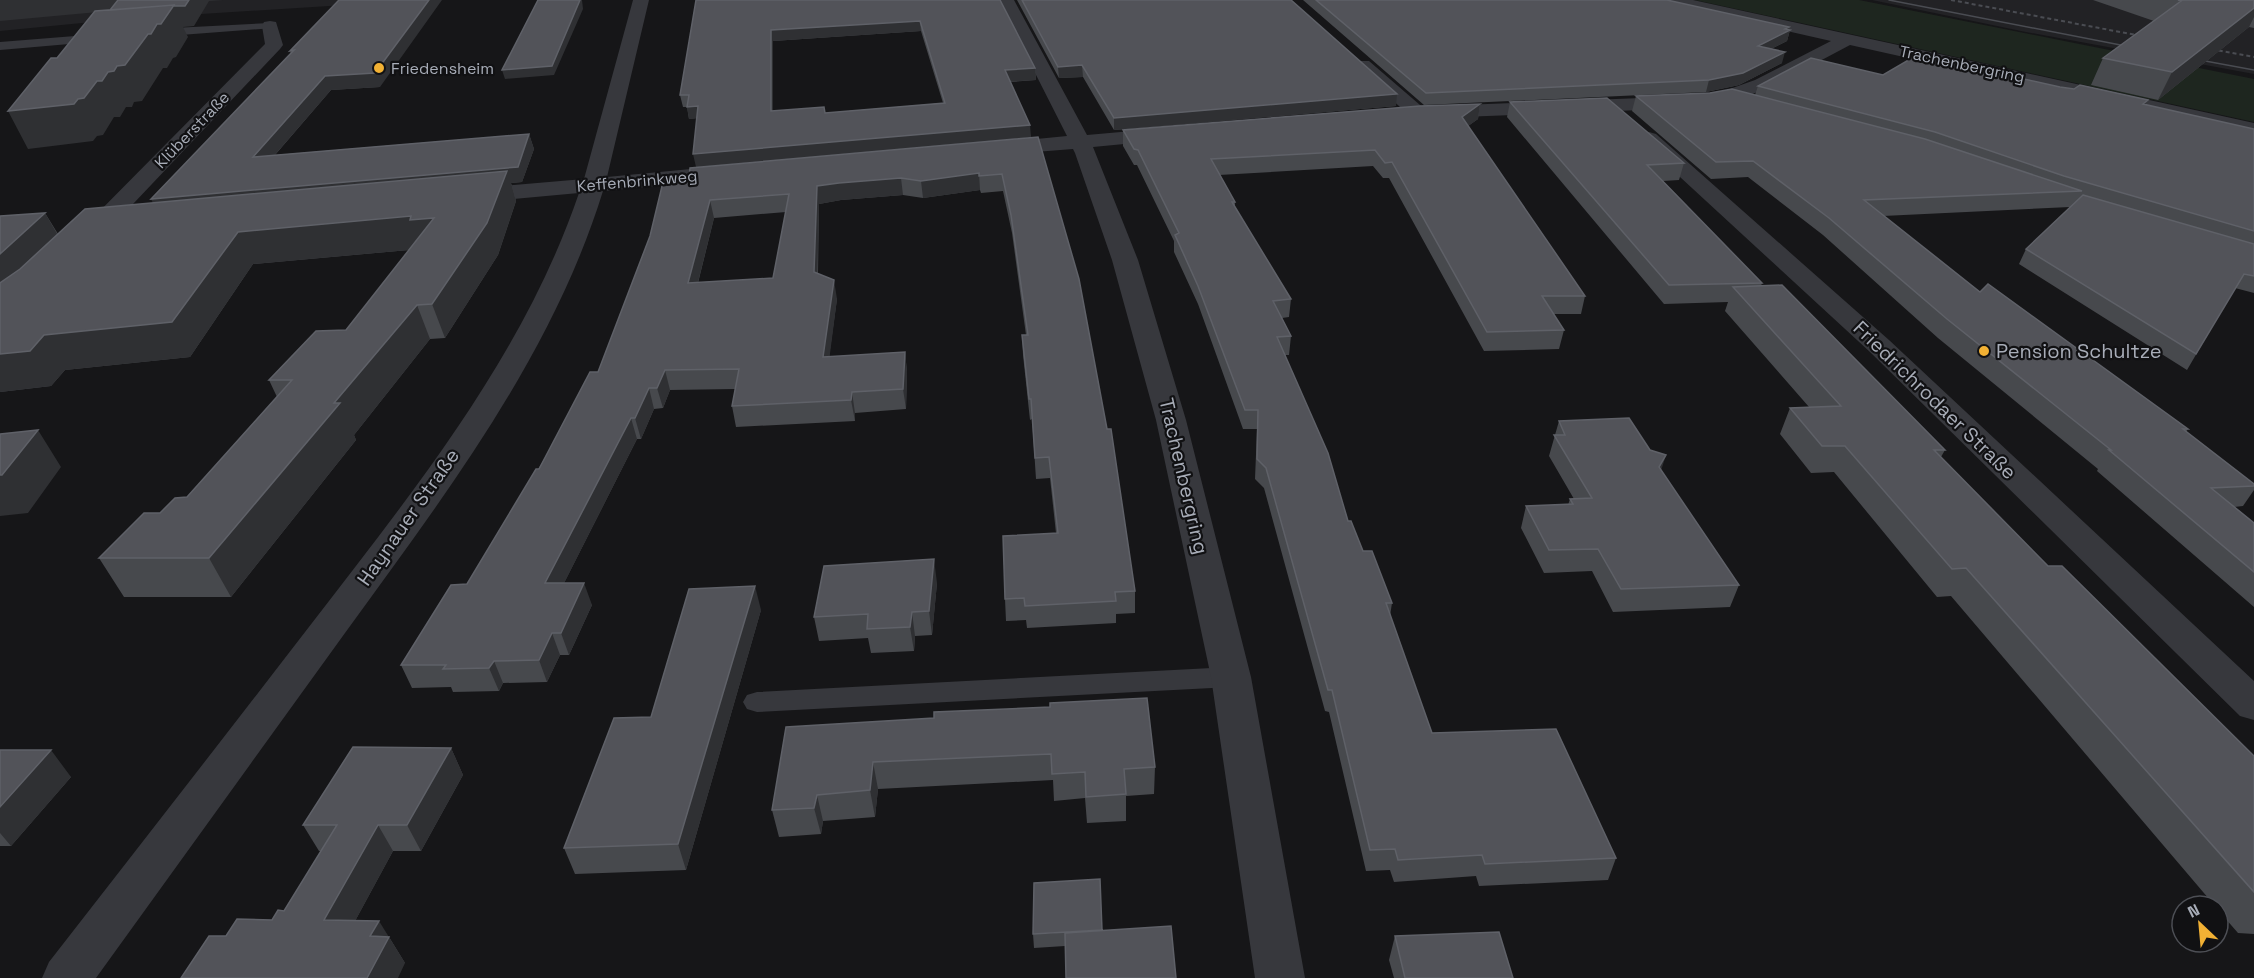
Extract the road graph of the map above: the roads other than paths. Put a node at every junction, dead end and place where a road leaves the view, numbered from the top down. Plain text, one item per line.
1 (641, 0) edge
2 (1006, 0) edge
3 (1671, 0) edge
4 (270, 26) joint
5 (137, 35) edge
6 (114, 36) edge
7 (1848, 39) junction
8 (0, 46) edge
9 (1351, 54) edge
10 (1727, 97) junction
11 (1608, 104) junction
12 (1754, 104) edge
13 (1418, 113) junction
14 (1396, 115) edge
15 (2254, 129) edge
16 (1189, 132) edge
17 (1080, 142) junction
18 (978, 151) edge
19 (749, 171) edge
20 (594, 185) junction
21 (451, 198) edge
22 (126, 227) edge
23 (95, 230) junction
24 (69, 256) edge
25 (1232, 677) junction
26 (758, 702) dead end
27 (2254, 705) edge
28 (67, 978) edge
29 (1280, 978) edge

1 - 20 street, Haynauer Straße
2 - 17 street, Trachenbergring
3 - 7 street, Trachenbergring
4 - 5 lane
4 - 23 street, Klüberstraße
6 - 8 lane
7 - 10 street
7 - 15 street, Trachenbergring
9 - 13 street
10 - 11 street
10 - 12 lane
11 - 13 street
11 - 27 street, Friedrichrodaer Straße
13 - 14 street
16 - 17 street
17 - 18 street
17 - 25 street, Trachenbergring
19 - 20 street, Keffenbrinkweg
20 - 21 street, Keffenbrinkweg
20 - 28 street, Haynauer Straße
22 - 23 street
23 - 24 street
25 - 26 lane
25 - 29 street, Trachenbergring

